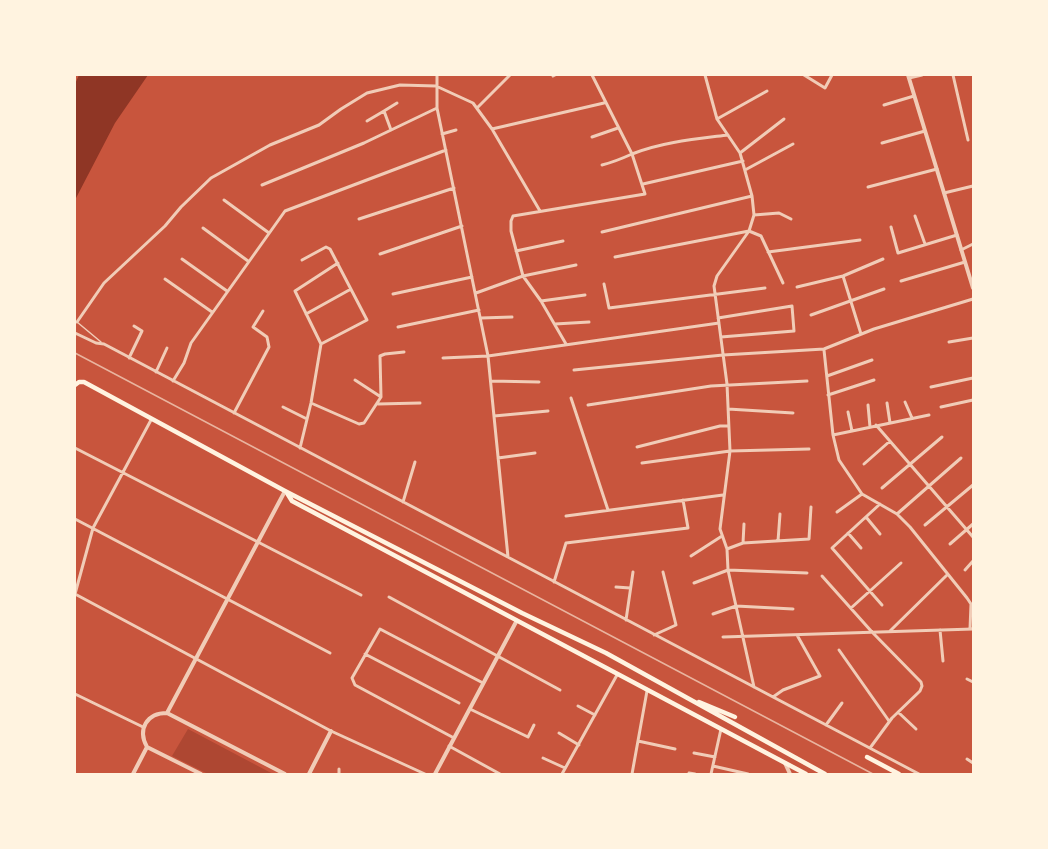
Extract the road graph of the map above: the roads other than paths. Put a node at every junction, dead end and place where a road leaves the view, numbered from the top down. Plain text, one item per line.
1 (437, 75) edge
2 (510, 75) edge
3 (592, 75) edge
4 (705, 75) edge
5 (804, 75) edge
6 (832, 75) edge
7 (922, 75) edge
8 (953, 75) edge
9 (908, 77) edge
10 (436, 86) junction
11 (767, 91) dead end
12 (914, 96) junction
13 (605, 103) junction
14 (397, 104) dead end
15 (884, 105) dead end
16 (437, 108) junction
17 (477, 108) junction
18 (384, 111) junction
19 (717, 119) junction
20 (784, 119) dead end
21 (367, 121) dead end
22 (618, 128) junction
23 (492, 129) junction
24 (391, 130) junction
25 (456, 130) dead end
26 (925, 131) junction
27 (442, 134) junction
28 (728, 135) junction
29 (592, 137) dead end
30 (968, 140) dead end
31 (882, 143) dead end
32 (793, 144) dead end
33 (446, 150) junction
34 (740, 153) junction
35 (632, 154) junction
36 (743, 161) junction
37 (602, 165) dead end
38 (745, 170) junction
39 (937, 170) junction
40 (643, 184) junction
41 (262, 185) dead end
42 (973, 186) edge
43 (868, 187) dead end
44 (453, 188) junction
45 (944, 193) junction
46 (752, 196) junction
47 (224, 200) dead end
48 (540, 211) junction
49 (754, 215) junction
50 (915, 216) dead end
51 (359, 219) dead end
52 (791, 219) dead end
53 (462, 226) junction
54 (891, 227) dead end
55 (203, 228) dead end
56 (749, 231) junction
57 (602, 232) dead end
58 (269, 233) junction
59 (957, 235) junction
60 (860, 240) dead end
61 (563, 241) dead end
62 (925, 244) junction
63 (973, 244) edge
64 (961, 250) junction
65 (516, 251) junction
66 (768, 252) junction
67 (380, 254) dead end
68 (615, 257) dead end
69 (182, 259) dead end
70 (883, 259) dead end
71 (302, 260) dead end
72 (248, 261) junction
73 (965, 262) junction
74 (338, 264) junction
75 (576, 265) dead end
76 (523, 276) junction
77 (843, 276) junction
78 (971, 276) edge
79 (472, 277) junction
80 (165, 279) dead end
81 (901, 281) dead end
82 (783, 283) dead end
83 (604, 284) dead end
84 (797, 287) dead end
85 (765, 288) dead end
86 (973, 288) edge
87 (351, 289) junction
88 (884, 289) dead end
89 (227, 291) junction
90 (476, 293) junction
91 (393, 294) dead end
92 (585, 295) dead end
93 (715, 295) junction
94 (973, 299) edge
95 (541, 301) junction
96 (850, 302) junction
97 (479, 309) junction
98 (263, 311) dead end
99 (212, 312) junction
100 (306, 314) junction
101 (811, 315) dead end
102 (512, 317) dead end
103 (481, 318) junction
104 (718, 318) junction
105 (77, 322) joint
106 (589, 322) dead end
107 (719, 323) junction
108 (555, 324) junction
109 (134, 326) dead end
110 (398, 327) dead end
111 (75, 333) edge
112 (861, 334) junction
113 (721, 337) junction
114 (973, 338) edge
115 (949, 342) dead end
116 (104, 344) junction
117 (321, 344) junction
118 (566, 344) junction
119 (167, 348) dead end
120 (824, 349) junction
121 (404, 352) dead end
122 (723, 355) junction
123 (488, 356) junction
124 (129, 358) junction
125 (443, 358) dead end
126 (872, 360) dead end
127 (574, 370) dead end
128 (156, 372) junction
129 (826, 376) junction
130 (75, 378) edge
131 (973, 378) edge
132 (355, 380) dead end
133 (874, 380) dead end
134 (173, 381) junction
135 (491, 381) junction
136 (807, 381) dead end
137 (84, 382) junction
138 (539, 382) dead end
139 (727, 384) junction
140 (75, 385) edge
141 (931, 387) dead end
142 (828, 395) junction
143 (381, 397) junction
144 (571, 398) dead end
145 (973, 400) edge
146 (887, 402) dead end
147 (905, 402) dead end
148 (311, 403) junction
149 (420, 403) dead end
150 (378, 404) junction
151 (588, 405) dead end
152 (868, 405) dead end
153 (283, 407) dead end
154 (941, 407) dead end
155 (728, 409) junction
156 (548, 411) dead end
157 (848, 412) dead end
158 (234, 413) junction
159 (793, 413) dead end
160 (929, 415) dead end
161 (494, 416) junction
162 (152, 418) junction
163 (912, 418) junction
164 (307, 419) junction
165 (890, 423) junction
166 (876, 425) junction
167 (729, 426) junction
168 (870, 427) junction
169 (852, 431) junction
170 (833, 435) junction
171 (942, 437) dead end
172 (890, 441) junction
173 (637, 447) dead end
174 (75, 448) edge
175 (300, 448) junction
176 (809, 449) dead end
177 (730, 451) junction
178 (535, 453) dead end
179 (498, 458) junction
180 (961, 458) dead end
181 (415, 462) dead end
182 (642, 463) dead end
183 (864, 464) dead end
184 (910, 464) junction
185 (122, 472) junction
186 (973, 485) edge
187 (929, 486) junction
188 (882, 488) dead end
189 (285, 491) junction
190 (862, 494) junction
191 (723, 495) junction
192 (684, 500) junction
193 (403, 502) junction
194 (880, 504) junction
195 (811, 507) dead end
196 (947, 507) junction
197 (608, 510) junction
198 (837, 512) dead end
199 (780, 513) dead end
200 (897, 514) junction
201 (566, 516) dead end
202 (866, 517) junction
203 (75, 519) edge
204 (744, 524) dead end
205 (973, 524) edge
206 (925, 525) dead end
207 (93, 528) junction
208 (967, 530) junction
209 (848, 533) junction
210 (880, 534) dead end
211 (722, 537) junction
212 (973, 537) edge
213 (778, 541) junction
214 (257, 542) junction
215 (743, 543) junction
216 (950, 544) dead end
217 (861, 548) dead end
218 (727, 549) junction
219 (690, 556) dead end
220 (508, 557) junction
221 (973, 561) edge
222 (901, 563) dead end
223 (728, 570) junction
224 (965, 570) dead end
225 (633, 572) dead end
226 (663, 572) dead end
227 (807, 573) dead end
228 (947, 575) junction
229 (822, 576) dead end
230 (555, 582) junction
231 (694, 583) dead end
232 (616, 587) dead end
233 (630, 588) junction
234 (870, 591) junction
235 (75, 594) edge
236 (361, 596) dead end
237 (389, 597) dead end
238 (227, 599) junction
239 (882, 605) dead end
240 (736, 606) junction
241 (851, 608) junction
242 (793, 609) dead end
243 (713, 614) dead end
244 (626, 620) junction
245 (516, 622) junction
246 (972, 629) edge
247 (940, 630) junction
248 (872, 632) junction
249 (889, 632) junction
250 (654, 635) junction
251 (797, 635) junction
252 (743, 636) junction
253 (723, 637) dead end
254 (839, 650) dead end
255 (330, 653) dead end
256 (365, 654) junction
257 (612, 656) junction
258 (497, 657) junction
259 (196, 658) junction
260 (943, 661) dead end
261 (607, 667) junction
262 (638, 671) junction
263 (618, 673) junction
264 (967, 679) dead end
265 (632, 681) junction
266 (973, 682) edge
267 (483, 683) junction
268 (754, 687) junction
269 (648, 689) junction
270 (560, 690) dead end
271 (75, 694) edge
272 (684, 696) junction
273 (773, 697) junction
274 (459, 703) dead end
275 (842, 703) dead end
276 (578, 706) dead end
277 (470, 709) junction
278 (898, 712) junction
279 (167, 713) junction
280 (595, 715) junction
281 (735, 717) dead end
282 (890, 721) junction
283 (534, 725) dead end
284 (826, 725) junction
285 (144, 727) junction
286 (721, 728) junction
287 (916, 729) dead end
288 (331, 731) junction
289 (559, 733) dead end
290 (454, 738) junction
291 (638, 741) junction
292 (579, 745) junction
293 (450, 746) junction
294 (147, 747) junction
295 (870, 748) junction
296 (675, 749) dead end
297 (694, 753) dead end
298 (715, 757) junction
299 (867, 757) dead end
300 (543, 758) dead end
301 (966, 759) dead end
302 (785, 762) junction
303 (973, 763) edge
304 (713, 766) junction
305 (565, 768) junction
306 (689, 773) edge
307 (133, 774) edge
308 (201, 774) edge
309 (285, 774) edge
310 (309, 774) edge
311 (425, 774) edge
312 (435, 774) edge
313 (500, 774) edge
314 (562, 774) edge
315 (632, 774) edge
316 (695, 774) edge
317 (711, 774) edge
318 (748, 774) edge
319 (790, 774) edge
320 (806, 774) edge
321 (825, 774) edge
322 (899, 774) edge
323 (919, 774) edge

1 - 10 street
2 - 17 street
3 - 13 street
4 - 19 street
5 - 6 street
7 - 9 street
8 - 30 street
9 - 12 street
10 - 16 street
10 - 17 street
10 - 105 street
11 - 19 street
12 - 15 street
12 - 26 street
13 - 22 street
13 - 23 street
14 - 18 street
16 - 24 street
16 - 27 street
17 - 23 street
18 - 21 street
18 - 24 street
19 - 28 street
20 - 34 street
22 - 29 street
22 - 35 street
23 - 48 street
24 - 41 street
25 - 27 street
26 - 31 street
26 - 39 street
27 - 33 street
28 - 34 street
28 - 35 street
32 - 38 street
33 - 44 street
33 - 58 street
34 - 36 street
35 - 37 street
35 - 40 street
36 - 38 street
36 - 40 street
38 - 46 street
39 - 43 street
39 - 45 street
40 - 48 street
42 - 45 street
44 - 51 street
44 - 53 street
45 - 59 street
46 - 49 street
46 - 57 street
47 - 58 street
48 - 65 street
49 - 52 street
49 - 56 street
50 - 62 street
53 - 67 street
53 - 79 street
54 - 62 street
55 - 72 street
56 - 66 street
56 - 68 street
56 - 93 street
58 - 72 street
59 - 62 street
59 - 64 street
60 - 66 street
61 - 65 street
63 - 64 street
64 - 73 street
65 - 76 street
66 - 82 street
69 - 89 street
70 - 77 street
71 - 74 street
72 - 89 street
73 - 78 street
73 - 81 street
74 - 87 street
74 - 100 street
75 - 76 street
76 - 90 street
76 - 95 street
77 - 84 street
77 - 96 street
78 - 86 street
79 - 90 street
79 - 91 street
80 - 99 street
83 - 93 street
85 - 93 street
87 - 100 street
87 - 117 street
88 - 96 street
89 - 99 street
90 - 97 street
92 - 95 street
93 - 104 street
94 - 112 street
95 - 108 street
96 - 101 street
96 - 112 street
97 - 103 street
97 - 110 street
98 - 158 street
99 - 134 street
100 - 117 street
102 - 103 street
103 - 123 street
104 - 107 street
104 - 113 street
105 - 116 lane
106 - 108 street
107 - 113 street
107 - 118 street
108 - 118 street
109 - 124 street
111 - 116 street
112 - 120 street
113 - 122 street
114 - 115 street
116 - 124 street
117 - 148 street
118 - 123 street
119 - 128 street
120 - 122 street
120 - 129 street
121 - 143 street
122 - 127 street
122 - 139 street
123 - 125 street
123 - 135 street
124 - 128 street
126 - 129 street
128 - 134 street
129 - 142 street
130 - 137 main road
131 - 141 street
132 - 143 street
133 - 142 street
134 - 158 street
135 - 138 street
135 - 161 street
136 - 139 street
137 - 140 main road
137 - 162 main road
139 - 151 street
139 - 155 street
142 - 170 street
143 - 150 street
144 - 197 street
145 - 154 street
146 - 165 street
147 - 163 street
148 - 150 street
148 - 164 street
149 - 150 street
152 - 168 street
153 - 164 street
155 - 159 street
155 - 167 street
156 - 161 street
157 - 169 street
158 - 175 street
160 - 163 street
161 - 179 street
162 - 185 street
162 - 189 main road
163 - 165 street
164 - 175 street
165 - 166 street
166 - 168 street
166 - 172 street
167 - 173 street
167 - 177 street
168 - 169 street
169 - 170 street
170 - 190 street
171 - 184 street
172 - 183 street
172 - 184 street
174 - 185 street
175 - 193 street
176 - 177 street
177 - 182 street
177 - 191 street
178 - 179 street
179 - 220 street
180 - 187 street
181 - 193 street
184 - 187 street
184 - 188 street
185 - 207 street
185 - 214 street
186 - 196 street
187 - 196 street
187 - 200 street
189 - 214 street
189 - 245 main road
189 - 257 main road
190 - 194 street
190 - 198 street
191 - 192 street
191 - 211 street
192 - 197 street
192 - 230 street
193 - 220 street
194 - 200 street
194 - 202 street
195 - 213 street
196 - 206 street
196 - 208 street
197 - 201 street
199 - 213 street
200 - 228 street
202 - 209 street
202 - 210 street
203 - 207 street
204 - 215 street
205 - 208 street
207 - 235 street
207 - 238 street
208 - 212 street
208 - 216 street
209 - 217 street
209 - 234 street
211 - 218 street
211 - 219 street
213 - 215 street
214 - 236 street
214 - 238 street
215 - 218 street
218 - 223 street
220 - 230 street
221 - 224 street
222 - 234 street
223 - 227 street
223 - 231 street
223 - 240 street
225 - 233 street
226 - 250 street
228 - 246 street
228 - 249 street
229 - 241 street
230 - 244 street
232 - 233 street
233 - 244 street
234 - 239 street
234 - 241 street
235 - 259 street
237 - 258 street
238 - 255 street
238 - 259 street
240 - 242 street
240 - 243 street
240 - 252 street
241 - 248 street
244 - 250 street
245 - 258 street
245 - 261 main road
246 - 247 street
247 - 249 street
247 - 260 street
248 - 249 street
248 - 251 street
248 - 278 street
250 - 268 street
251 - 252 street
251 - 273 street
252 - 253 street
252 - 268 street
254 - 282 street
256 - 267 street
256 - 274 street
256 - 290 street
257 - 261 main road
257 - 262 main road
258 - 267 street
258 - 270 street
259 - 279 street
259 - 288 street
261 - 263 main road
262 - 265 main road
262 - 272 main road
263 - 265 main road
263 - 280 street
264 - 266 street
265 - 269 main road
267 - 277 street
268 - 273 street
269 - 286 main road
269 - 291 street
271 - 285 street
272 - 281 main road
272 - 321 main road
273 - 284 street
275 - 284 street
276 - 280 street
277 - 283 street
277 - 290 street
278 - 282 street
278 - 287 street
279 - 285 street
279 - 309 street
280 - 292 street
282 - 295 street
284 - 295 street
285 - 294 street
286 - 298 street
286 - 302 main road
288 - 310 street
288 - 311 street
289 - 292 street
290 - 293 street
291 - 296 street
291 - 315 street
292 - 305 street
293 - 312 street
293 - 313 street
294 - 307 street
294 - 308 street
295 - 323 street
297 - 298 street
298 - 304 street
299 - 322 main road
300 - 305 street
301 - 303 street
302 - 319 street
302 - 320 main road
304 - 317 street
304 - 318 street
305 - 314 street
306 - 316 street

